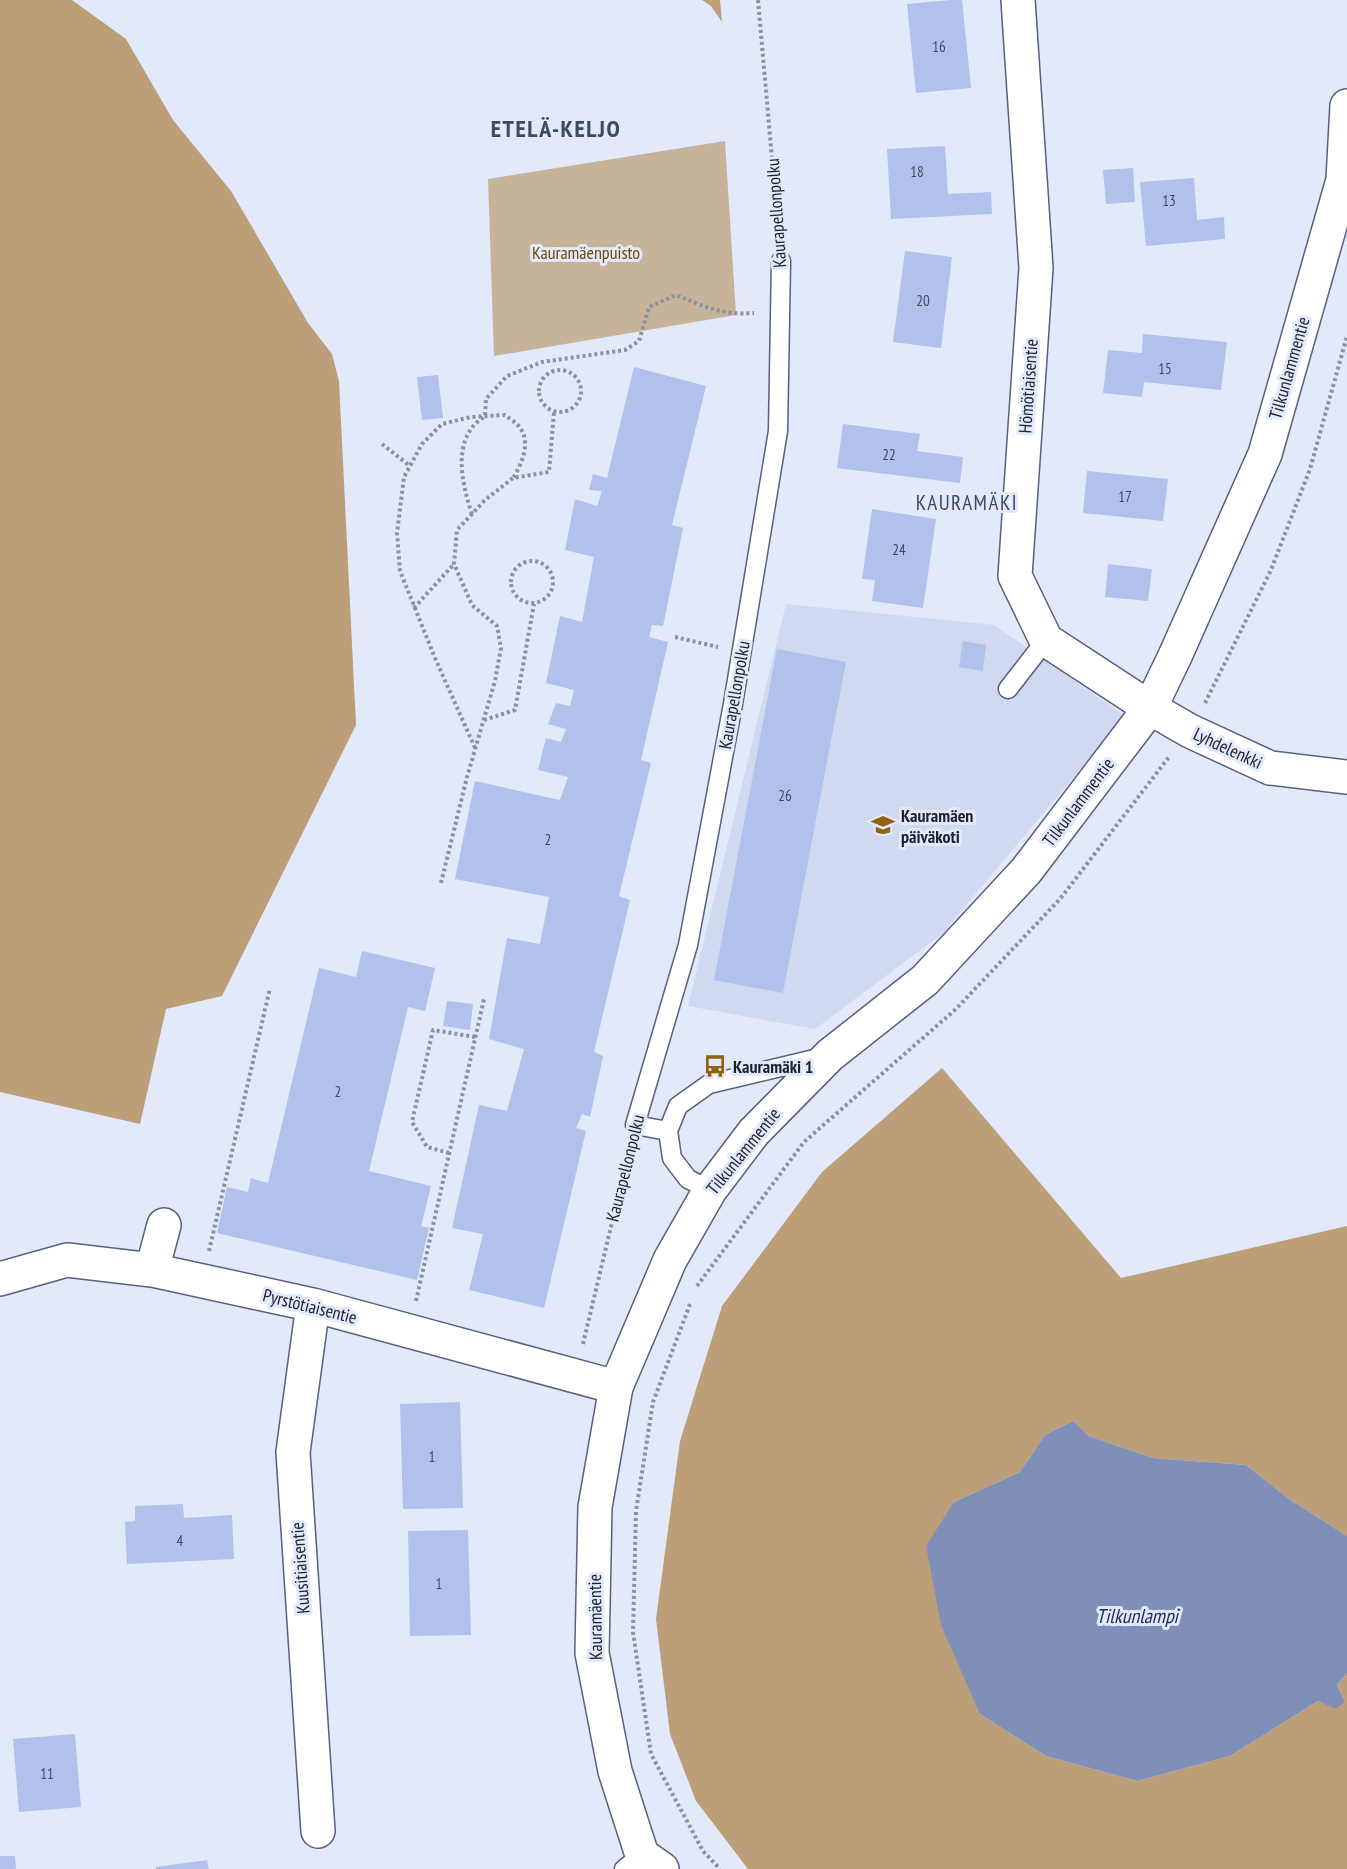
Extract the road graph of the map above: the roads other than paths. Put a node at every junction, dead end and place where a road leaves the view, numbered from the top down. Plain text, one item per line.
1 (1018, 0) edge
2 (1347, 106) edge
3 (781, 261) road end
4 (1046, 640) junction
5 (1008, 689) dead end
6 (1150, 708) junction
7 (1347, 777) edge
8 (830, 1055) junction
9 (668, 1131) junction
10 (710, 1190) junction
11 (164, 1225) dead end
12 (152, 1270) junction
13 (0, 1280) edge
14 (312, 1305) junction
15 (616, 1387) junction
16 (318, 1831) dead end
17 (643, 1864) edge

1 - 4 street, Hömötiaisentie
2 - 6 street, Tilkunlammentie
3 - 9 lane, Kaurapellonpolku
4 - 5 lane
4 - 6 street
6 - 7 street, Lyhdelenkki
6 - 8 street, Tilkunlammentie
8 - 9 lane
8 - 10 street, Tilkunlammentie
9 - 10 lane
10 - 15 street, Tilkunlammentie
11 - 12 street
12 - 13 street, Pyrstötiaisentie
12 - 14 street, Pyrstötiaisentie
14 - 15 street, Pyrstötiaisentie
14 - 16 street, Kuusitiaisentie
15 - 17 street, Kauramäentie

